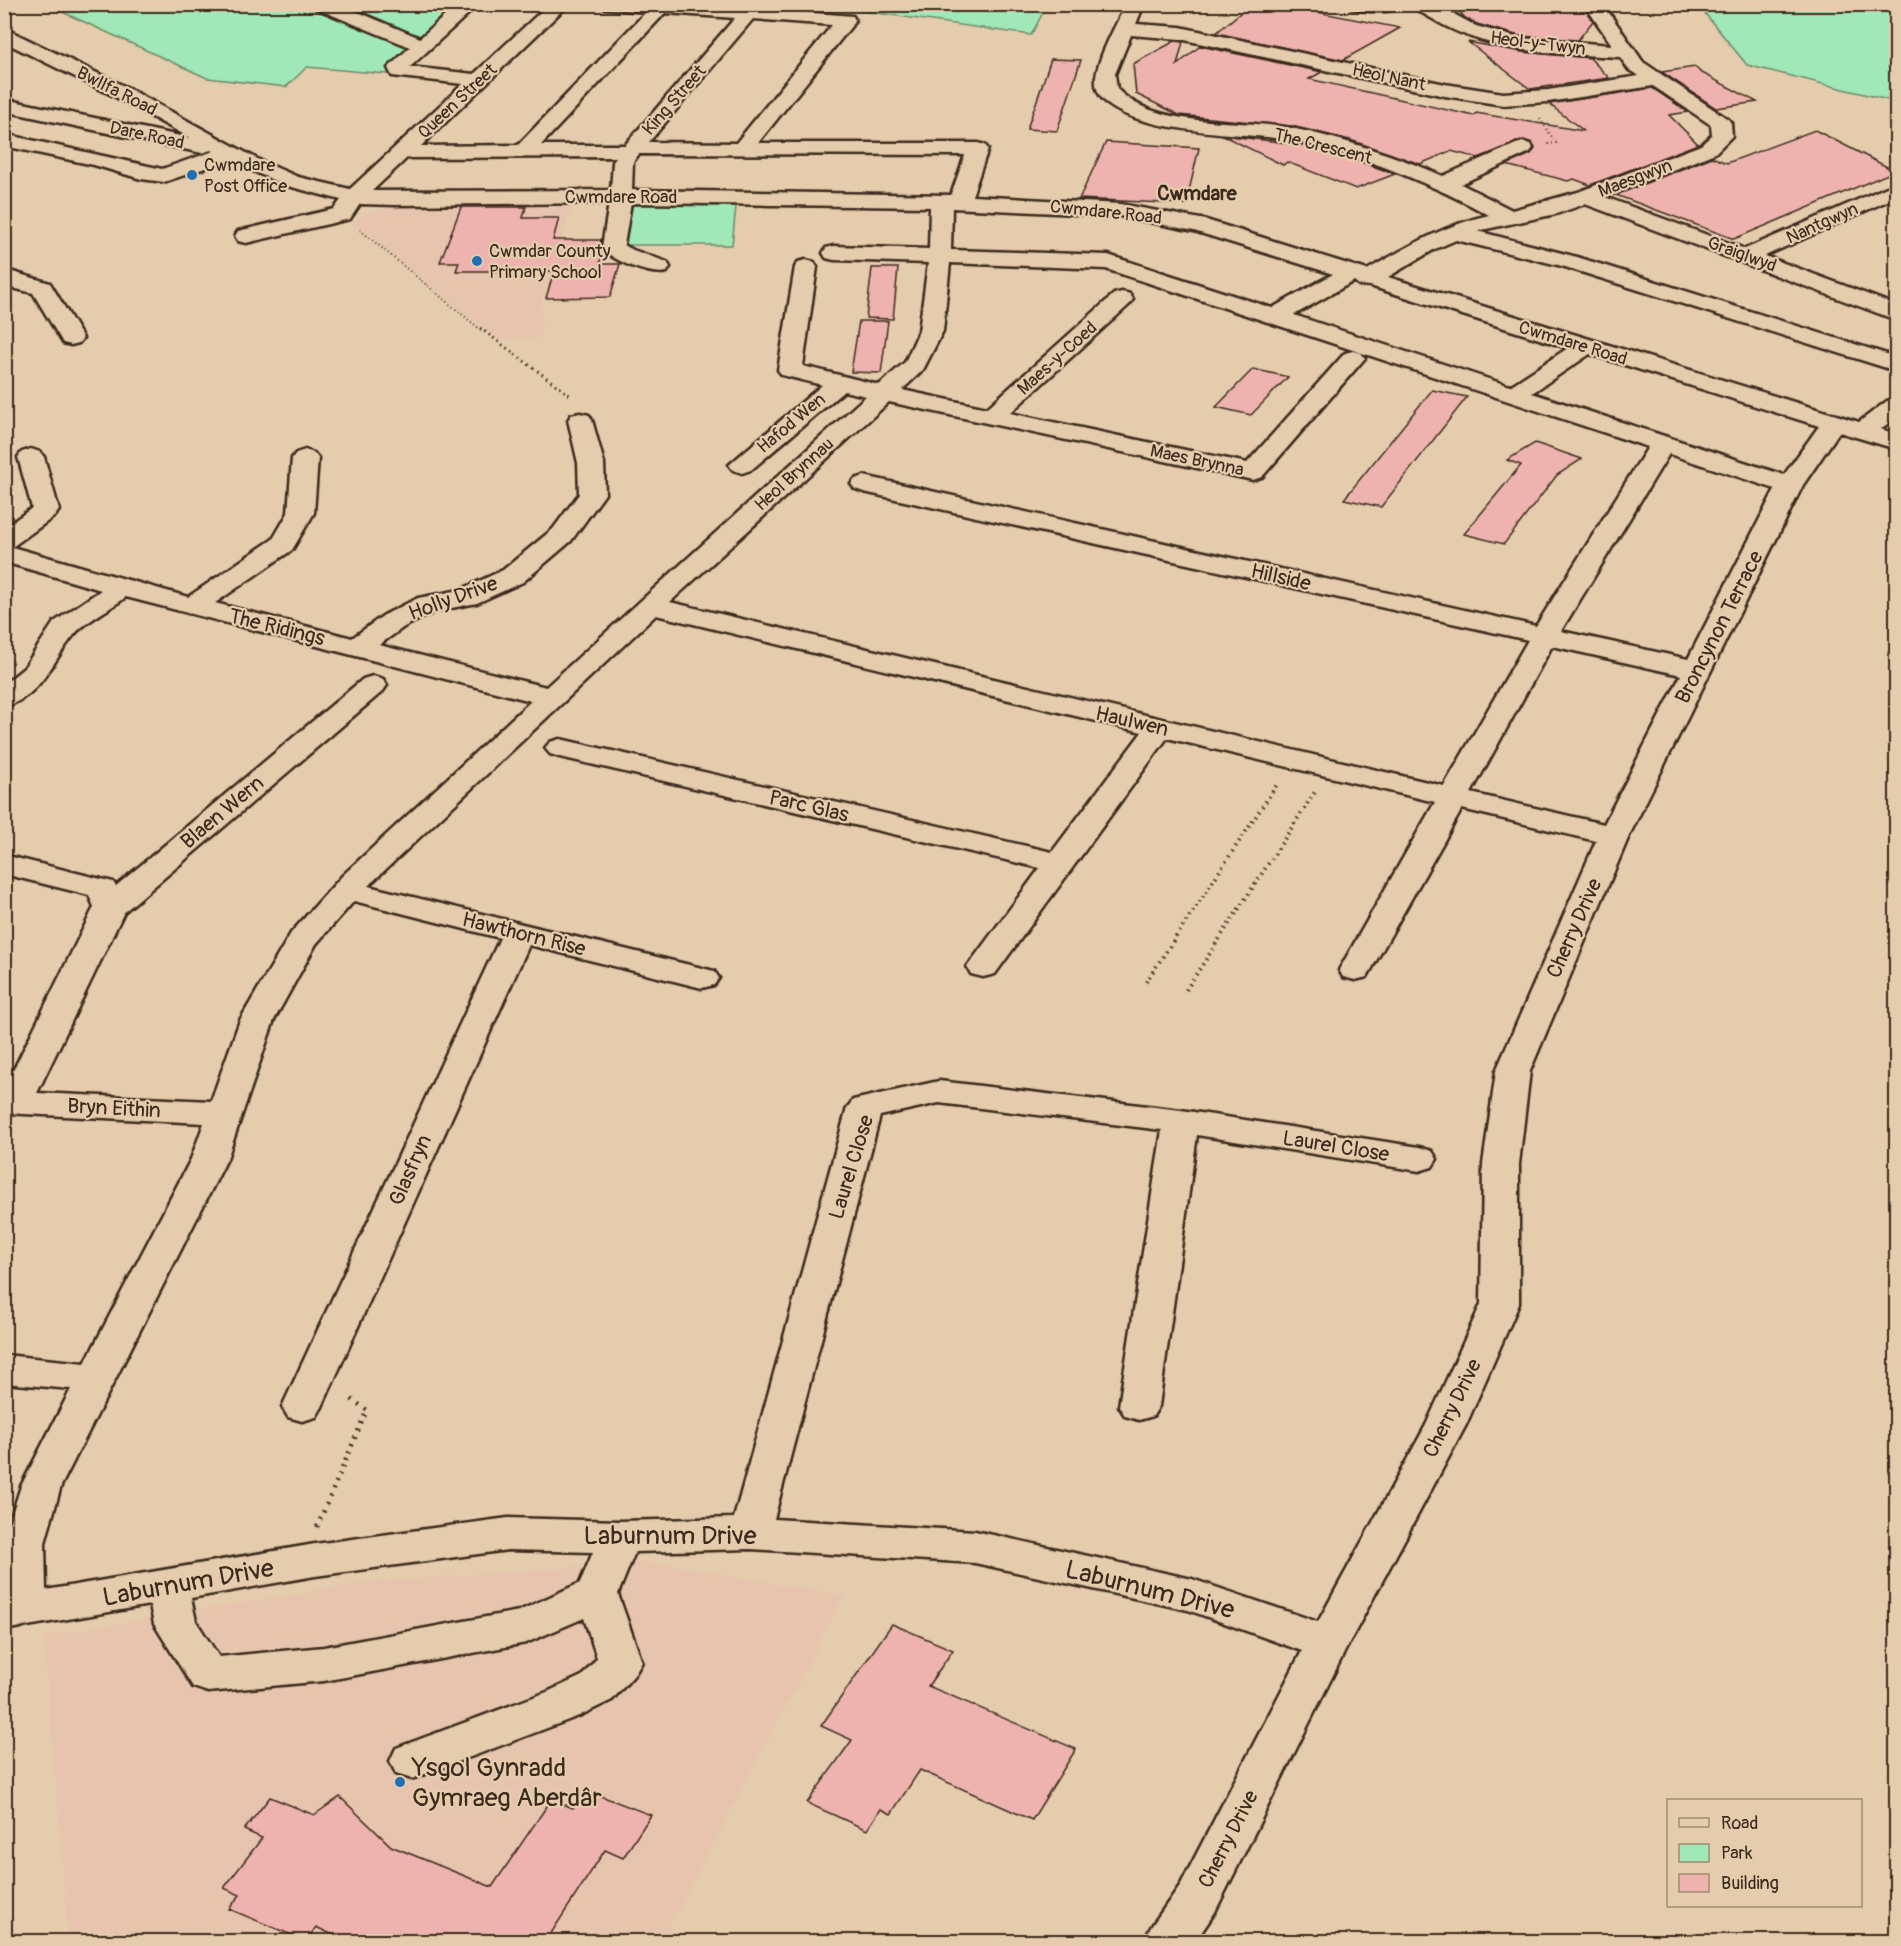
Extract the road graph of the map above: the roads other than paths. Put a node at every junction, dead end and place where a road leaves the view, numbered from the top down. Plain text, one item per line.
1 (322, 4) edge
2 (470, 4) edge
3 (560, 4) edge
4 (611, 4) edge
5 (1135, 4) edge
6 (1358, 4) edge
7 (1398, 4) edge
8 (1421, 4) edge
9 (1593, 4) edge
10 (660, 8) junction
11 (748, 14) junction
12 (1124, 29) junction
13 (4, 34) edge
14 (423, 46) junction
15 (1626, 51) junction
16 (479, 80) junction
17 (1654, 80) junction
18 (9, 102) edge
19 (4, 140) edge
20 (1523, 148) dead end
21 (742, 149) junction
22 (632, 150) junction
23 (230, 151) junction
24 (402, 152) junction
25 (523, 152) junction
26 (1444, 184) junction
27 (1896, 189) edge
28 (621, 196) junction
29 (1586, 197) junction
30 (950, 202) junction
31 (348, 206) junction
32 (1509, 218) junction
33 (1455, 233) junction
34 (246, 236) dead end
35 (834, 253) dead end
36 (940, 255) junction
37 (1747, 256) junction
38 (659, 267) dead end
39 (806, 267) dead end
40 (1358, 277) junction
41 (4, 279) edge
42 (1122, 299) dead end
43 (1896, 313) edge
44 (1277, 315) junction
45 (71, 338) dead end
46 (1585, 347) junction
47 (1353, 358) dead end
48 (1896, 364) edge
49 (840, 382) junction
50 (883, 393) junction
51 (1514, 394) junction
52 (1896, 406) edge
53 (992, 416) junction
54 (580, 420) road end
55 (1833, 423) junction
56 (1862, 432) junction
57 (1896, 442) edge
58 (1662, 444) junction
59 (31, 457) dead end
60 (305, 458) dead end
61 (742, 465) dead end
62 (864, 484) dead end
63 (1790, 485) junction
64 (4, 541) edge
65 (4, 553) edge
66 (122, 588) junction
67 (650, 605) junction
68 (194, 606) junction
69 (1544, 636) junction
70 (357, 648) junction
71 (1698, 670) junction
72 (372, 685) dead end
73 (550, 697) junction
74 (4, 698) edge
75 (303, 710) dead end
76 (334, 716) junction
77 (1160, 727) junction
78 (560, 748) dead end
79 (1453, 797) junction
80 (1614, 836) junction
81 (1058, 863) junction
82 (4, 864) edge
83 (346, 890) junction
84 (110, 907) junction
85 (518, 933) junction
86 (983, 967) dead end
87 (1355, 970) dead end
88 (702, 978) dead end
89 (10, 1102) edge
90 (223, 1113) junction
91 (1181, 1121) junction
92 (1419, 1159) dead end
93 (4, 1369) edge
94 (96, 1378) junction
95 (1139, 1406) dead end
96 (302, 1407) dead end
97 (750, 1533) junction
98 (620, 1537) junction
99 (168, 1586) junction
100 (597, 1594) junction
101 (15, 1612) edge
102 (1328, 1643) junction
103 (411, 1761) dead end
104 (1168, 1941) edge

1 - 14 street
2 - 14 street
3 - 16 street, Queen Street
4 - 10 street
5 - 12 street
6 - 7 street
8 - 15 street, Heol-y-Twyn
9 - 15 street, Maesgwyn
10 - 11 street
10 - 25 street
11 - 21 street
11 - 22 street, King Street
12 - 17 street, Heol Nant
12 - 26 street, The Crescent
13 - 23 street, Bwllfa Road
14 - 16 street
15 - 17 street, Maesgwyn
16 - 24 street, Queen Street
17 - 29 street, Maesgwyn
18 - 23 street, Dare Road
19 - 23 street
20 - 26 street
21 - 22 street
21 - 30 street, Heol Brynnau
22 - 25 street
22 - 28 street, King Street
23 - 31 street, Dare Road
24 - 25 street
24 - 31 street, Queen Street
26 - 32 street, The Crescent
27 - 37 street, Nantgwyn
28 - 30 street, Cwmdare Road
28 - 31 street, Cwmdare Road
28 - 38 street, King Street
29 - 32 street, Maesgwyn
29 - 37 street, Graiglwyd
30 - 36 street, Heol Brynnau
30 - 40 street, Cwmdare Road
31 - 34 street
32 - 33 street, Maesgwyn
33 - 40 street, Maesgwyn
33 - 48 street
35 - 36 street
36 - 44 street
36 - 50 street, Heol Brynnau
37 - 43 street, Graiglwyd
39 - 49 street
40 - 44 street, Maesgwyn
40 - 46 street, Cwmdare Road
41 - 45 street
42 - 53 street, Maes-y-Coed
44 - 51 street
46 - 51 street
46 - 55 street, Cwmdare Road
47 - 53 street, Maes Brynna
49 - 50 street
49 - 61 street, Hafod Wen
50 - 53 street
50 - 67 street, Heol Brynnau
51 - 58 street
52 - 56 street
54 - 70 street, Holly Drive
55 - 56 street, Cwmdare Road
55 - 63 street, Broncynon Terrace
56 - 57 street, Cwmdare Road
58 - 63 street
58 - 69 street
59 - 64 street
60 - 68 street
62 - 69 street, Hillside
63 - 71 street, Broncynon Terrace
65 - 66 street, The Ridings
66 - 68 street, The Ridings
66 - 74 street
67 - 73 street, Heol Brynnau
67 - 77 street, Haulwen
68 - 70 street, The Ridings
69 - 71 street, Hillside
69 - 79 street
70 - 73 street, The Ridings
71 - 80 street, Broncynon Terrace
72 - 76 street, Blaen Wern
73 - 83 street, Heol Brynnau
75 - 76 street
76 - 84 street, Blaen Wern
77 - 79 street, Haulwen
77 - 81 street
78 - 81 street, Parc Glas
79 - 80 street, Haulwen
79 - 87 street
80 - 102 street, Cherry Drive
81 - 86 street
82 - 84 street
83 - 85 street, Hawthorn Rise
83 - 90 street, Heol Brynnau
84 - 89 street, Blaen Wern
85 - 88 street, Hawthorn Rise
85 - 96 street, Glasfryn
89 - 90 street, Bryn Eithin
90 - 94 street, Heol Brynnau
91 - 92 street, Laurel Close
91 - 95 street
91 - 97 street, Laurel Close
93 - 94 street
94 - 101 street, Heol Brynnau
97 - 98 street, Laburnum Drive
97 - 102 street, Laburnum Drive
98 - 99 street, Laburnum Drive
98 - 100 street
99 - 100 street
99 - 101 street, Laburnum Drive
100 - 103 street
102 - 104 street, Cherry Drive

